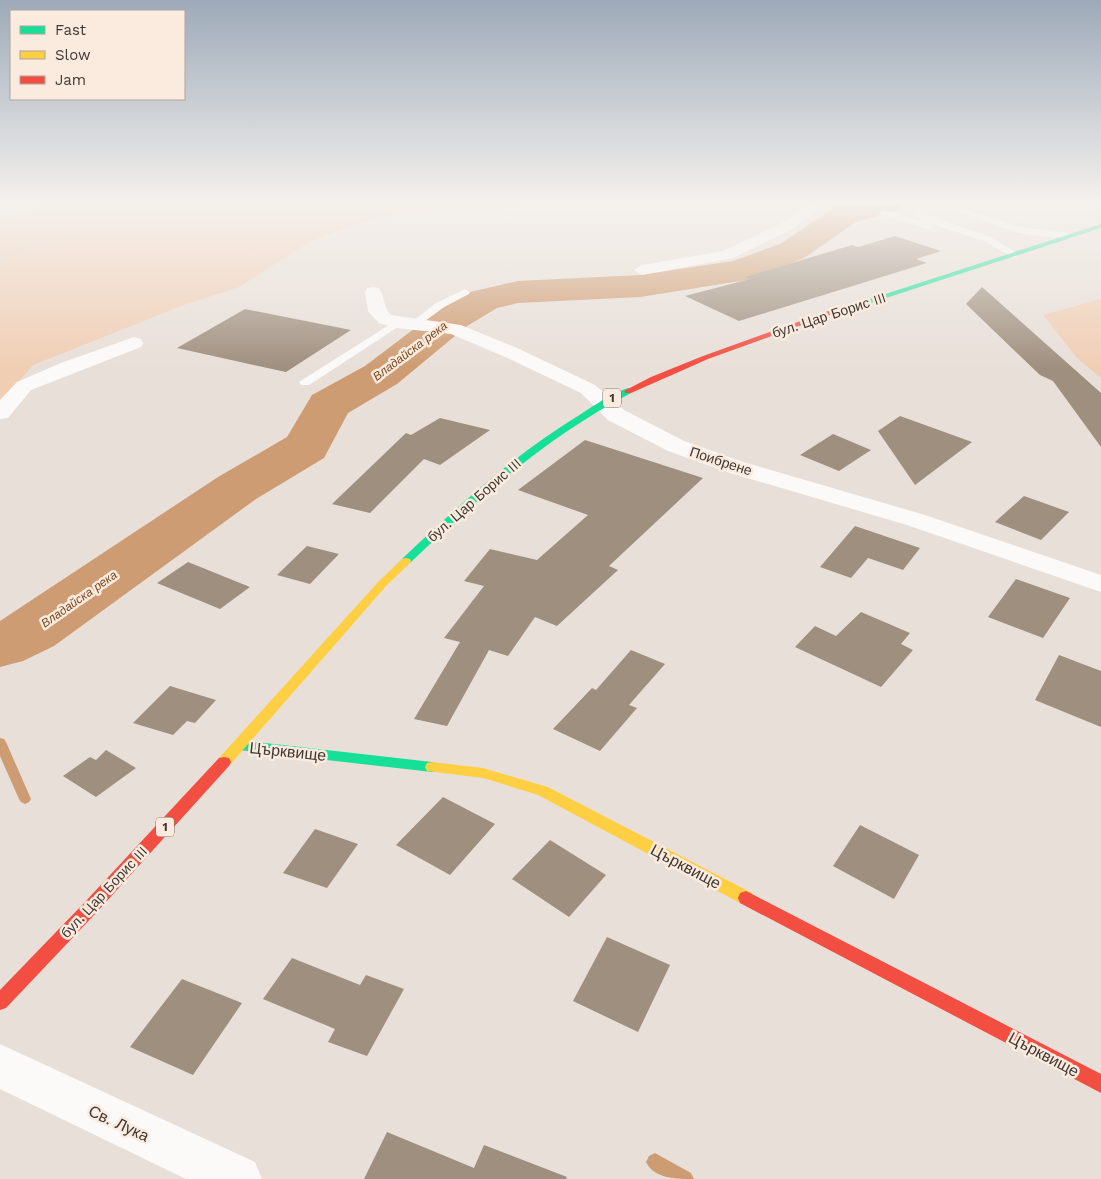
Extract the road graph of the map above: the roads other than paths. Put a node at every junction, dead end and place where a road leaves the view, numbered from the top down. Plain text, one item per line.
1 (709, 258) edge
2 (1005, 258) edge
3 (642, 270) dead end
4 (373, 292) dead end
5 (465, 292) dead end
6 (405, 324) junction
7 (134, 343) dead end
8 (305, 382) dead end
9 (602, 403) junction
10 (0, 413) edge
11 (1101, 584) edge
12 (239, 745) junction
13 (0, 1002) edge
14 (0, 1066) edge
15 (1101, 1084) edge
16 (238, 1179) edge

1 - 3 street
2 - 9 main road, бул. Цар Борис III / 1
4 - 6 street, Поибрене
5 - 6 lane
6 - 8 lane
6 - 9 street, Поибрене
7 - 10 street
9 - 11 street, Поибрене
9 - 12 main road, бул. Цар Борис III / 1
12 - 13 main road, бул. Цар Борис III / 1
12 - 15 main road, Църквище
14 - 16 street, Св. Лука

